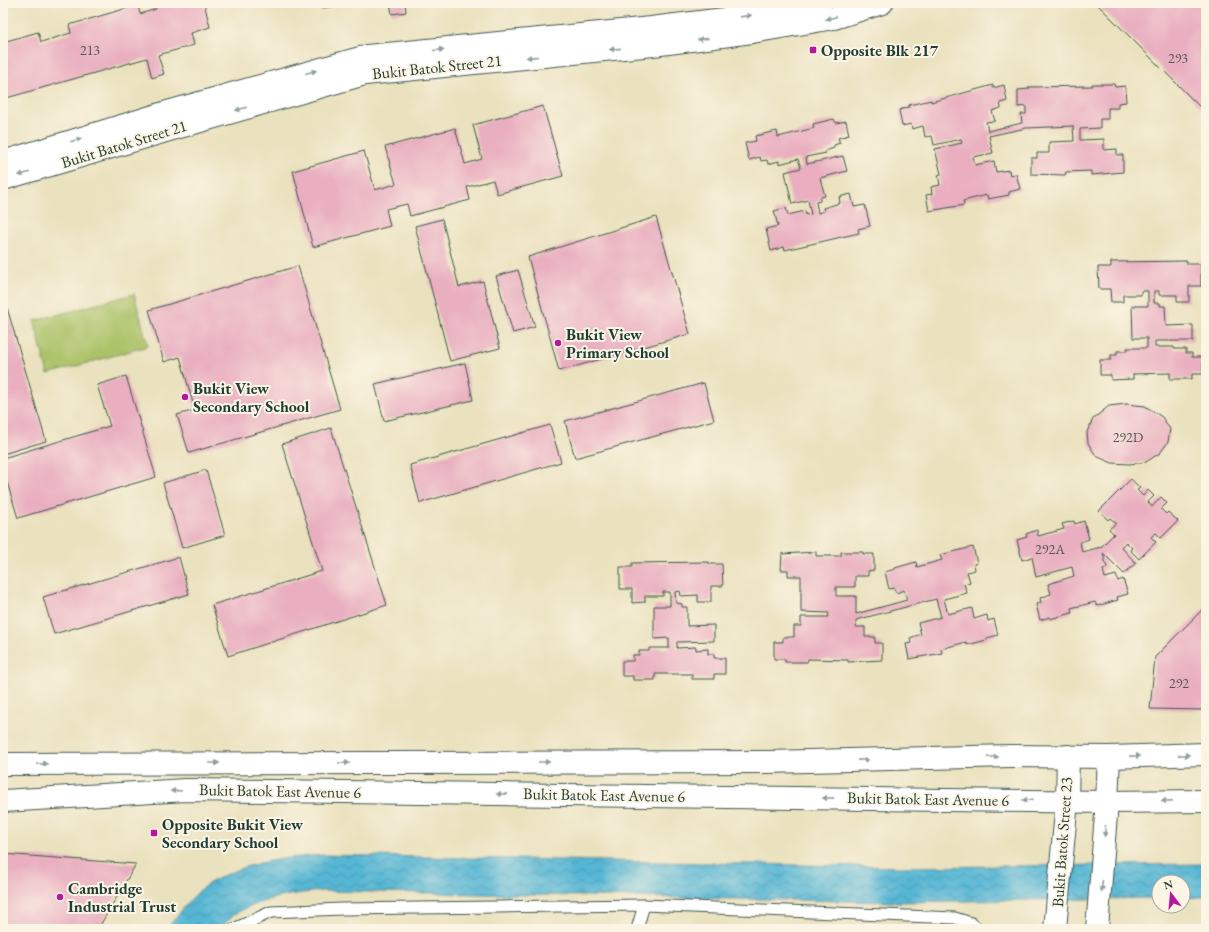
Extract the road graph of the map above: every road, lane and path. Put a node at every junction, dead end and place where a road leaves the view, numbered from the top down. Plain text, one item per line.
1 (821, 3) edge
2 (882, 3) edge
3 (3, 162) edge
4 (3, 180) edge
5 (1206, 754) edge
6 (1068, 756) junction
7 (1109, 757) junction
8 (3, 764) edge
9 (3, 801) edge
10 (1067, 801) junction
11 (1206, 801) edge
12 (1107, 802) junction
13 (644, 905) junction
14 (1056, 920) edge
15 (1099, 920) edge
16 (234, 929) edge
17 (637, 929) edge
18 (978, 929) edge

3 -> 1 main road, Bukit Batok Street 21
2 -> 4 main road, Bukit Batok Street 21
7 -> 5 main road, Bukit Batok East Avenue 6
6 - 7 main road, Bukit Batok East Avenue 6
8 -> 6 main road, Bukit Batok East Avenue 6
6 - 10 main road, Bukit Batok Street 23
7 - 12 main road
10 -> 9 main road, Bukit Batok East Avenue 6
10 - 12 main road, Bukit Batok East Avenue 6
10 - 14 main road, Bukit Batok Street 23
11 -> 12 main road, Bukit Batok East Avenue 6
12 -> 15 main road
13 - 16 lane
13 - 17 lane
13 - 18 lane

